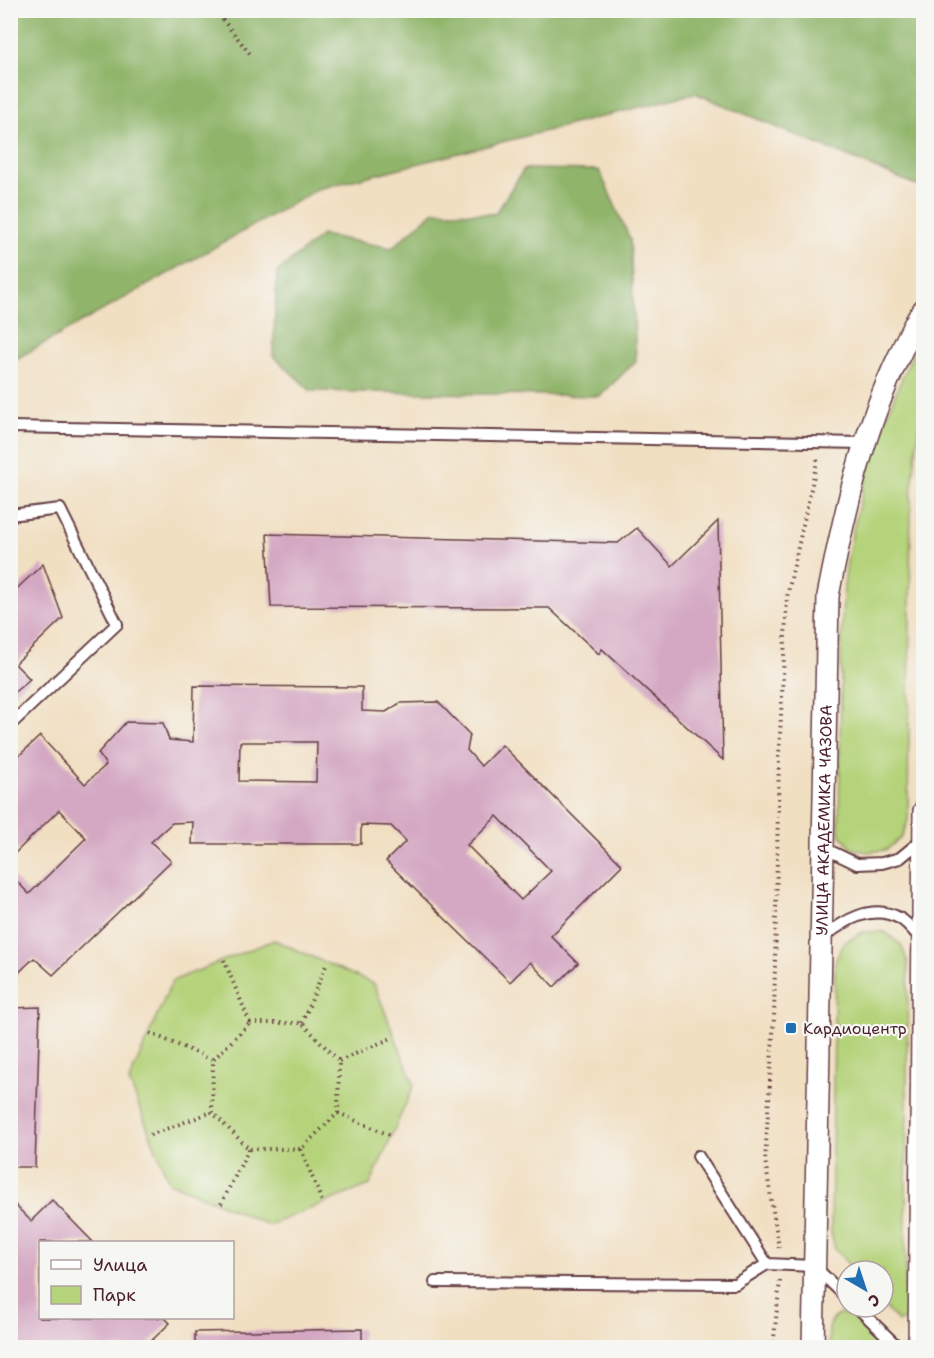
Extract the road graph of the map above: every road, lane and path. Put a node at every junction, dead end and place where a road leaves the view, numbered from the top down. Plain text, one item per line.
1 (215, 10) edge
2 (251, 54) dead end
3 (924, 309) edge
4 (10, 427) edge
5 (822, 442) junction
6 (863, 443) junction
7 (10, 515) edge
8 (10, 725) edge
9 (924, 811) edge
10 (923, 839) edge
11 (824, 848) junction
12 (820, 940) junction
13 (922, 940) edge
14 (224, 960) dead end
15 (327, 963) dead end
16 (250, 1023) junction
17 (302, 1023) junction
18 (150, 1033) dead end
19 (394, 1037) dead end
20 (213, 1060) junction
21 (339, 1061) junction
22 (212, 1112) junction
23 (338, 1113) junction
24 (150, 1135) dead end
25 (392, 1136) dead end
26 (249, 1149) junction
27 (301, 1149) junction
28 (698, 1156) dead end
29 (221, 1204) dead end
30 (323, 1204) dead end
31 (767, 1264) junction
32 (782, 1265) junction
33 (814, 1266) junction
34 (435, 1282) dead end
35 (835, 1286) edge
36 (869, 1319) edge
37 (773, 1347) edge
38 (813, 1347) edge
39 (899, 1347) edge
40 (919, 1347) edge

1 - 2 path
3 - 6 street, УЛИЦА АКАДЕМИКА ЧАЗОВА
4 - 5 lane
5 - 6 lane
5 - 32 path
6 - 11 street, УЛИЦА АКАДЕМИКА ЧАЗОВА
7 - 8 lane
9 - 10 street
10 - 11 lane
10 - 13 street
11 - 12 street, УЛИЦА АКАДЕМИКА ЧАЗОВА
12 - 13 lane
12 - 33 street, УЛИЦА АКАДЕМИКА ЧАЗОВА
13 - 40 street
14 - 16 path
15 - 17 path
16 - 17 path
16 - 20 path
17 - 21 path
18 - 20 path
19 - 21 path
20 - 22 path
21 - 23 path
22 - 24 path
22 - 26 path
23 - 25 path
23 - 27 path
26 - 27 path
26 - 29 path
27 - 30 path
28 - 31 lane
31 - 32 lane
31 - 34 lane
32 - 33 lane
32 - 37 path
33 - 35 lane
33 - 38 street, УЛИЦА АКАДЕМИКА ЧАЗОВА
36 - 39 lane

